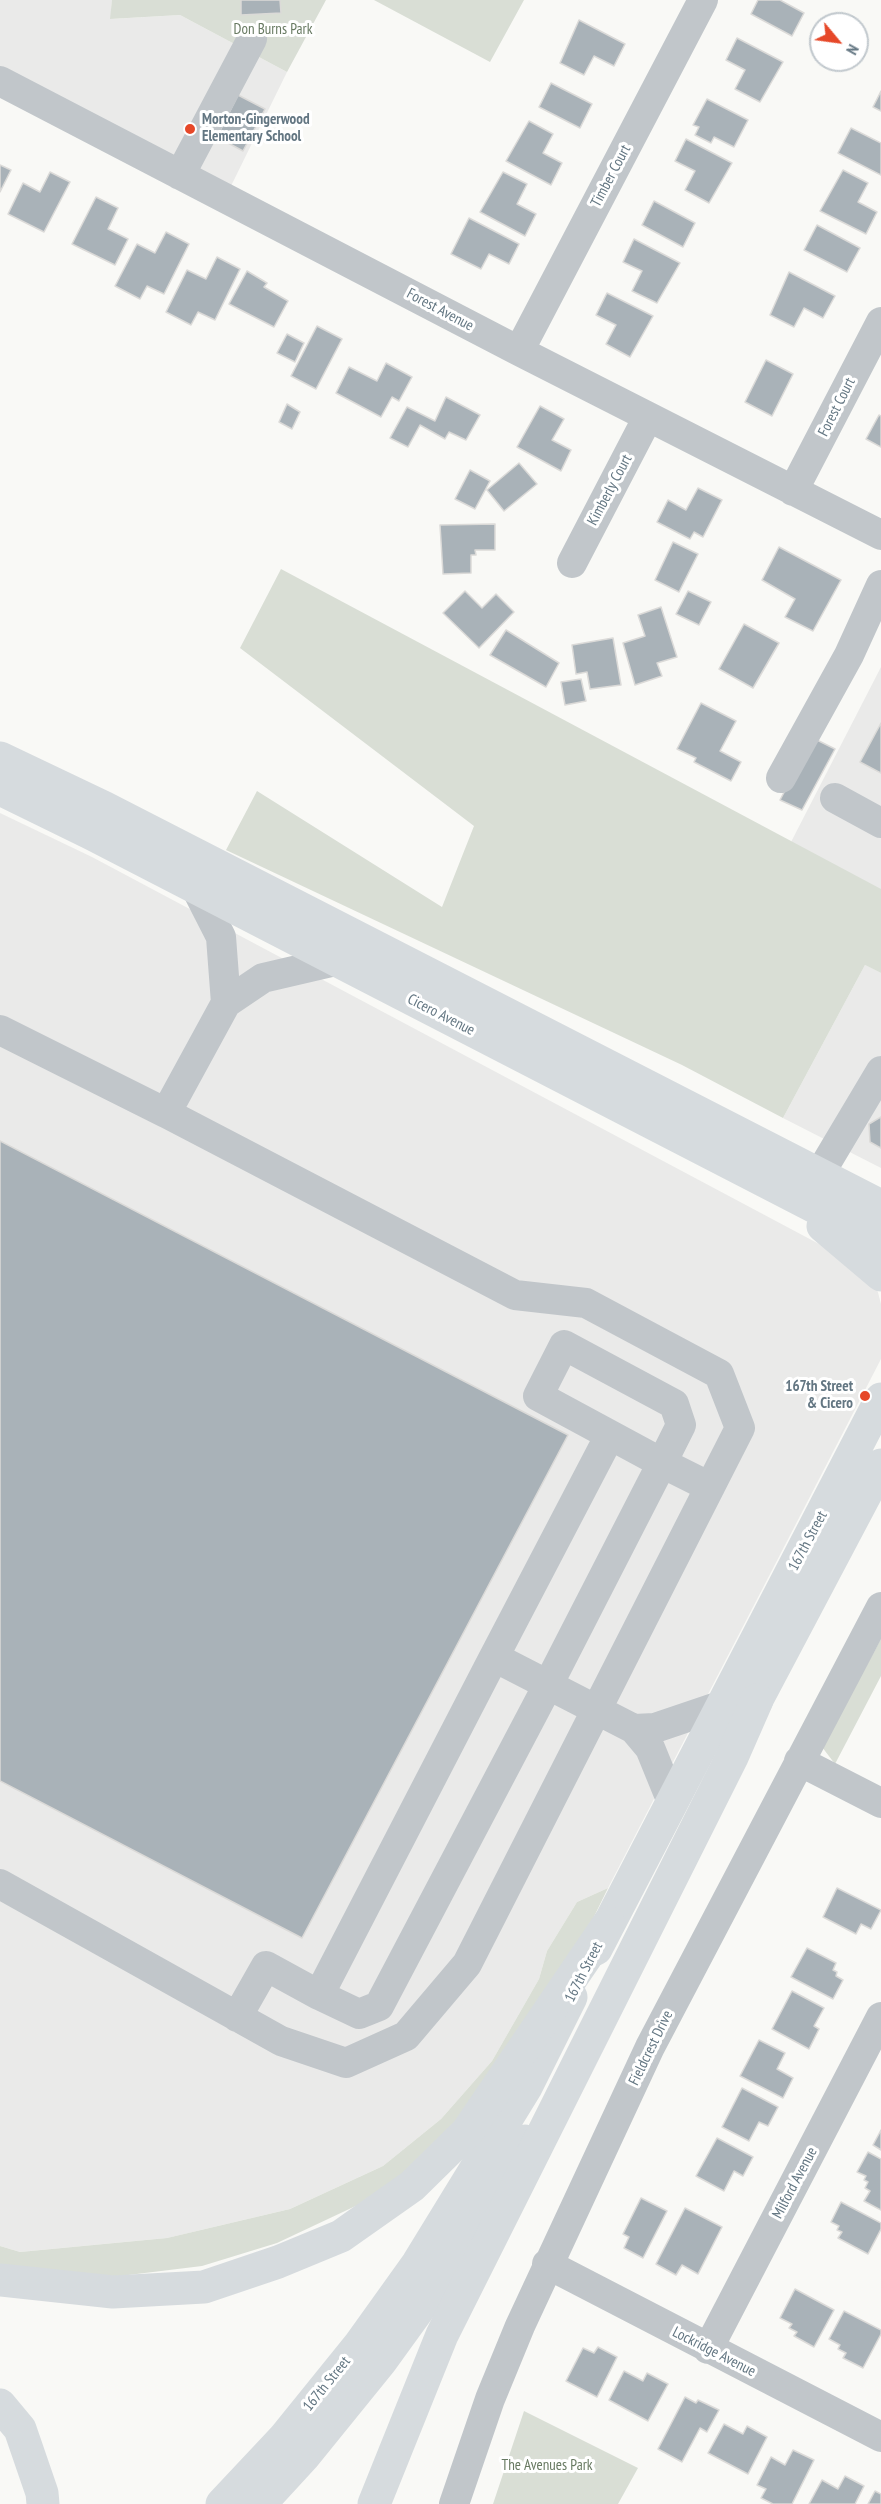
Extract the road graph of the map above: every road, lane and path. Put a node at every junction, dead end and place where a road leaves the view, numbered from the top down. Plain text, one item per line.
1 (703, 0) edge
2 (252, 39) dead end
3 (0, 81) edge
4 (180, 175) junction
5 (881, 322) edge
6 (519, 351) junction
7 (648, 417) junction
8 (793, 491) junction
9 (881, 535) edge
10 (572, 563) dead end
11 (881, 585) edge
12 (0, 758) edge
13 (781, 778) dead end
14 (0, 789) edge
15 (834, 798) dead end
16 (881, 823) edge
17 (196, 888) junction
18 (336, 961) junction
19 (226, 1003) junction
20 (0, 1030) edge
21 (881, 1071) edge
22 (166, 1113) junction
23 (819, 1175) junction
24 (773, 1185) junction
25 (881, 1206) edge
26 (881, 1241) edge
27 (881, 1275) edge
28 (881, 1399) edge
29 (610, 1435) junction
30 (662, 1463) junction
31 (881, 1466) edge
32 (710, 1487) junction
33 (881, 1508) edge
34 (881, 1607) edge
35 (794, 1627) junction
36 (494, 1657) junction
37 (548, 1685) junction
38 (757, 1700) junction
39 (723, 1705) junction
40 (597, 1710) junction
41 (634, 1729) junction
42 (799, 1761) junction
43 (672, 1802) junction
44 (881, 1803) edge
45 (0, 1884) edge
46 (609, 1923) junction
47 (319, 1995) junction
48 (237, 2017) junction
49 (881, 2017) edge
50 (547, 2264) junction
51 (0, 2280) edge
52 (708, 2349) junction
53 (0, 2405) edge
54 (881, 2437) edge
55 (43, 2504) edge
56 (222, 2504) edge
57 (260, 2504) edge
58 (374, 2504) edge
59 (454, 2504) edge

1 - 6 street, Timber Court
2 - 4 street
3 - 4 street, Forest Avenue
4 - 6 street, Forest Avenue
5 - 8 street, Forest Court
6 - 7 street, Forest Avenue
7 - 8 street, Forest Avenue
7 - 10 street, Kimberly Court
8 - 9 street, Forest Avenue
11 - 13 street
12 - 23 main road, Cicero Avenue
14 - 17 main road, Cicero Avenue
15 - 16 street
17 - 18 main road, Cicero Avenue
17 - 19 street
18 - 19 street
18 - 24 main road, Cicero Avenue
19 - 22 street
20 - 22 street
21 - 23 street
22 - 32 street
23 - 25 main road, Cicero Avenue
24 - 26 main road, Cicero Avenue
24 - 27 main road
28 - 39 main road, 167th Street
29 - 30 street
29 - 30 street
29 - 36 street
30 - 32 street
30 - 37 street
31 - 35 main road, 167th Street
32 - 40 street
33 - 35 main road
34 - 42 street, Fieldcrest Drive
35 - 38 main road, 167th Street
36 - 37 street
36 - 47 street
37 - 40 street
37 - 47 street
38 - 57 main road, 167th Street
38 - 58 main road
39 - 41 street
39 - 43 main road, 167th Street
40 - 41 street
40 - 48 street
41 - 43 street
42 - 44 street
42 - 50 street, Fieldcrest Drive
43 - 46 main road, 167th Street
45 - 48 street
46 - 51 main road
46 - 56 main road, 167th Street
47 - 48 street
49 - 52 street, Milford Avenue
50 - 52 street, Lockridge Avenue
50 - 59 street, Fieldcrest Drive
52 - 54 street, Lockridge Avenue
53 - 55 main road

